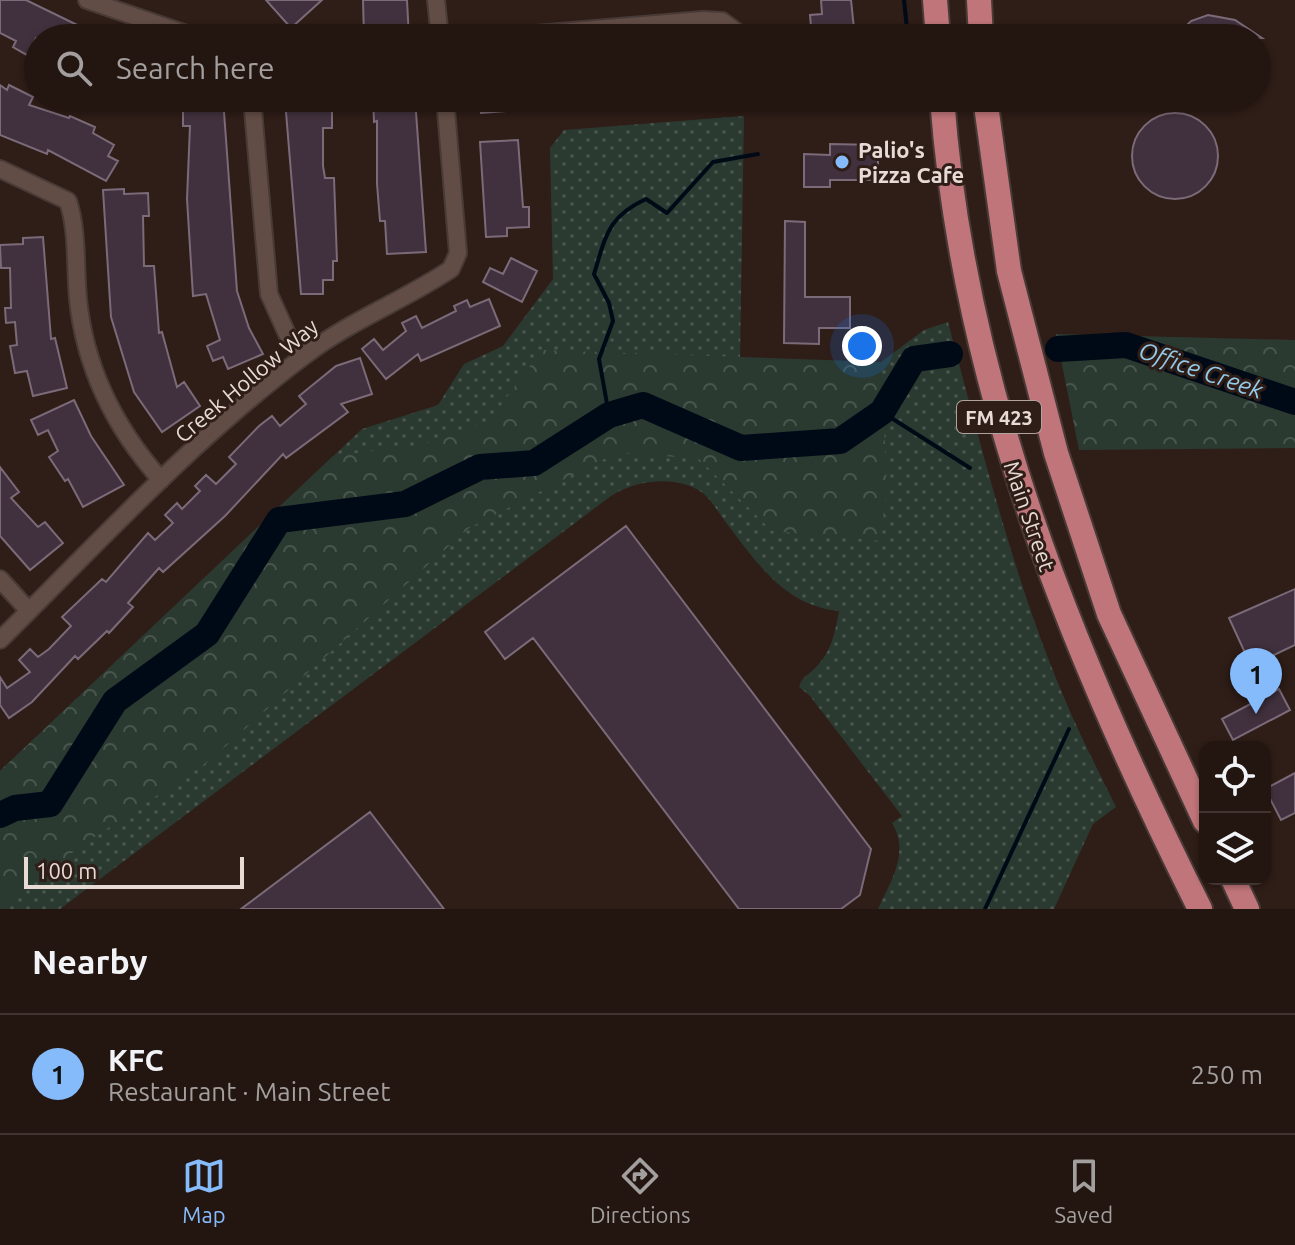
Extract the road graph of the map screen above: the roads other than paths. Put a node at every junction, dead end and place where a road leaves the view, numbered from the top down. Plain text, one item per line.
1 (87, 0) edge
2 (436, 0) edge
3 (935, 0) edge
4 (979, 0) edge
5 (157, 24) edge
6 (439, 24) edge
7 (655, 24) edge
8 (726, 24) edge
9 (937, 24) edge
10 (980, 24) edge
11 (253, 112) edge
12 (446, 112) edge
13 (943, 112) edge
14 (986, 112) edge
15 (986, 123) junction
16 (944, 126) junction
17 (0, 169) edge
18 (303, 356) junction
19 (161, 480) junction
20 (0, 579) edge
21 (29, 611) junction
22 (0, 640) edge
23 (1201, 813) edge
24 (1236, 885) edge
25 (1200, 909) edge
26 (1247, 909) edge

1 - 5 street
2 - 6 street
3 - 9 main road
4 - 10 main road
7 - 8 street
11 - 18 street
12 - 18 street, Creek Hollow Way
13 - 16 main road, Main Street / FM 423
14 - 15 main road, Main Street / FM 423
15 - 16 main road
15 - 23 main road, Main Street / FM 423
16 - 25 main road, Main Street / FM 423
17 - 19 street
18 - 19 street, Creek Hollow Way
19 - 21 street, Creek Hollow Way
20 - 21 street
21 - 22 street, Creek Hollow Way
24 - 26 main road

